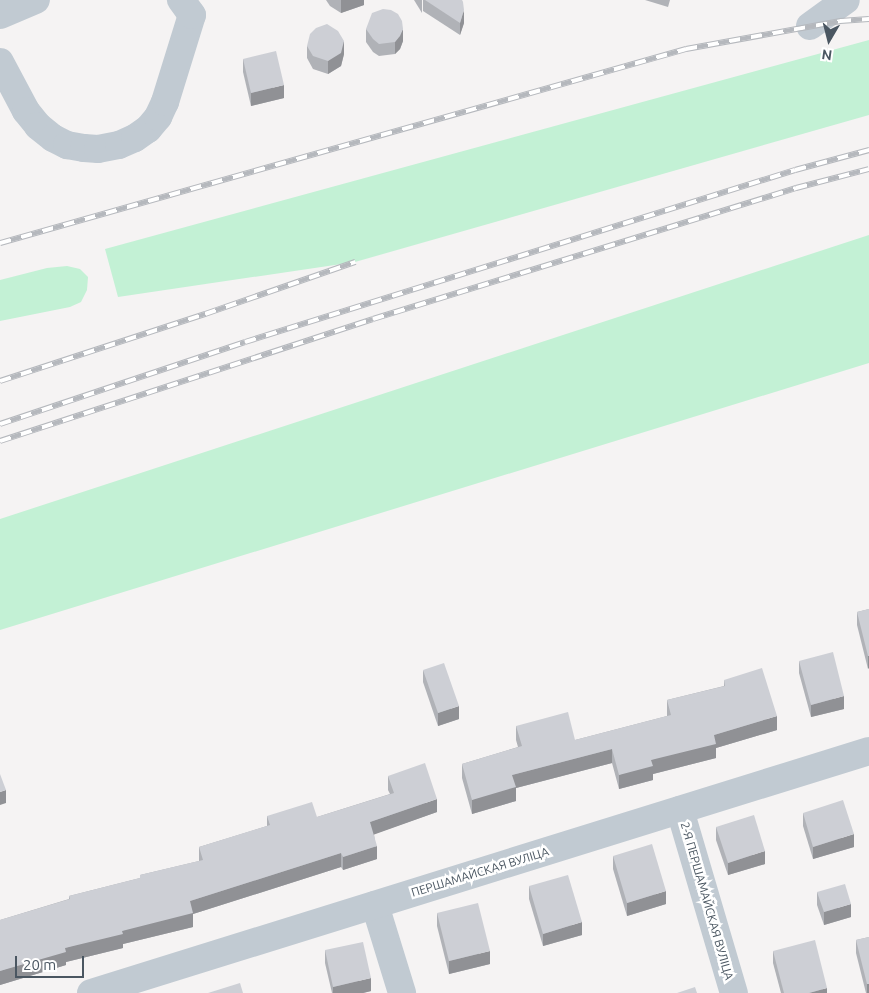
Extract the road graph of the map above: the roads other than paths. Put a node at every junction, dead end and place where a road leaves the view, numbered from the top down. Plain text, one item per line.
1 (36, 0) edge
2 (181, 0) edge
3 (846, 0) edge
4 (0, 15) edge
5 (810, 26) dead end
6 (0, 62) edge
7 (869, 751) edge
8 (680, 810) junction
9 (375, 905) junction
10 (91, 993) edge
11 (402, 993) edge
12 (734, 993) edge

1 - 4 street
2 - 6 street
3 - 5 street
7 - 8 street, ПЕРШАМАЙСКАЯ ВУЛІЦА
8 - 9 street, ПЕРШАМАЙСКАЯ ВУЛІЦА
8 - 12 street, 2-Я ПЕРШАМАЙСКАЯ ВУЛІЦА
9 - 10 street, ПЕРШАМАЙСКАЯ ВУЛІЦА
9 - 11 street

